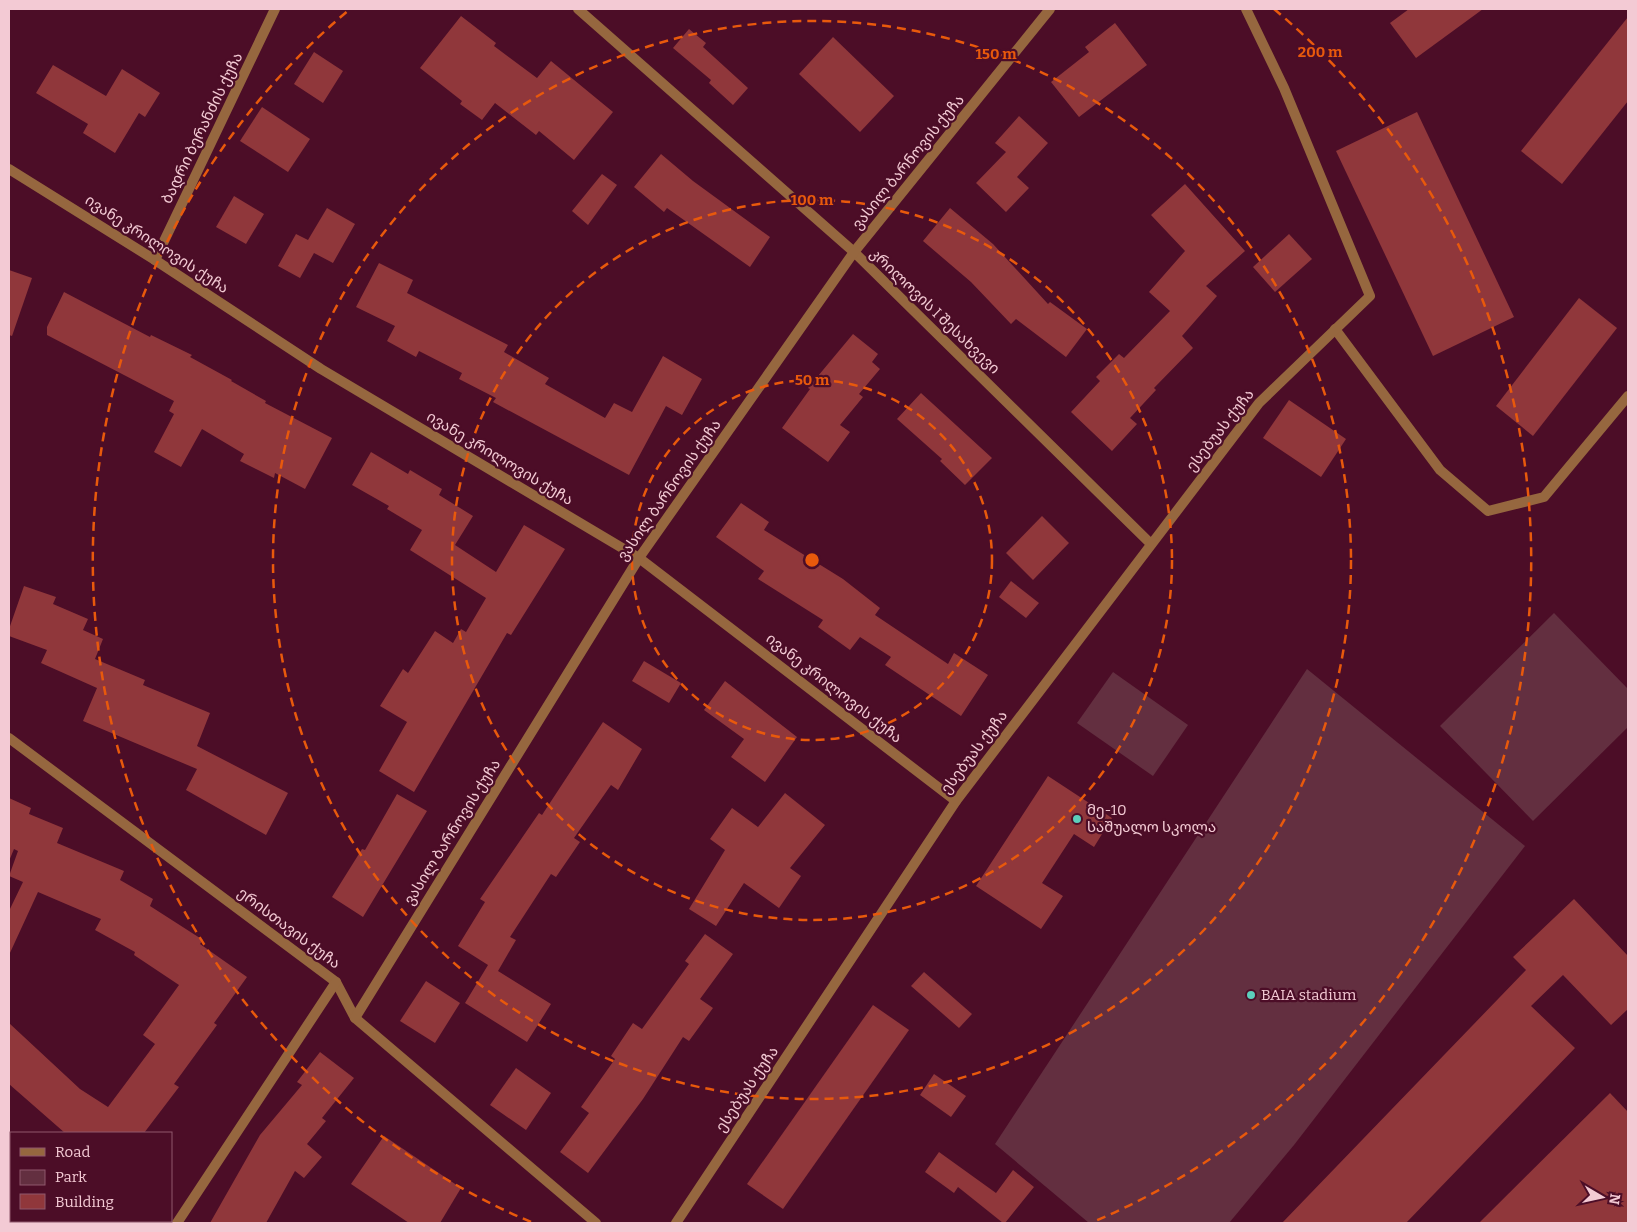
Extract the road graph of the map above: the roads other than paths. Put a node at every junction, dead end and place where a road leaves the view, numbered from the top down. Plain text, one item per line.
1 (275, 9) edge
2 (578, 9) edge
3 (1050, 9) edge
4 (1246, 9) edge
5 (9, 168) edge
6 (854, 252) junction
7 (155, 260) junction
8 (1335, 329) junction
9 (1628, 396) edge
10 (1151, 544) junction
11 (639, 558) junction
12 (9, 738) edge
13 (956, 801) junction
14 (336, 982) junction
15 (355, 1018) junction
16 (177, 1223) edge
17 (596, 1223) edge
18 (676, 1223) edge

1 - 7 street, ბადრი ბერანძის ქუჩა
2 - 6 street, კრილოვის I შესახვევი
3 - 6 street, ვასილ ბარნოვის ქუჩა
4 - 8 street, ესებუას ქუჩა
5 - 7 street, ივანე კრილოვის ქუჩა
6 - 10 street, კრილოვის I შესახვევი
6 - 11 street, ვასილ ბარნოვის ქუჩა
7 - 11 street, ივანე კრილოვის ქუჩა
8 - 9 street
8 - 10 street, ესებუას ქუჩა
10 - 13 street, ესებუას ქუჩა
11 - 13 street, ივანე კრილოვის ქუჩა
11 - 15 street, ვასილ ბარნოვის ქუჩა
12 - 14 street, ერისთავის ქუჩა
13 - 18 street, ესებუას ქუჩა
14 - 15 street, ერისთავის ქუჩა
14 - 16 street
15 - 17 street, ერისთავის ქუჩა

